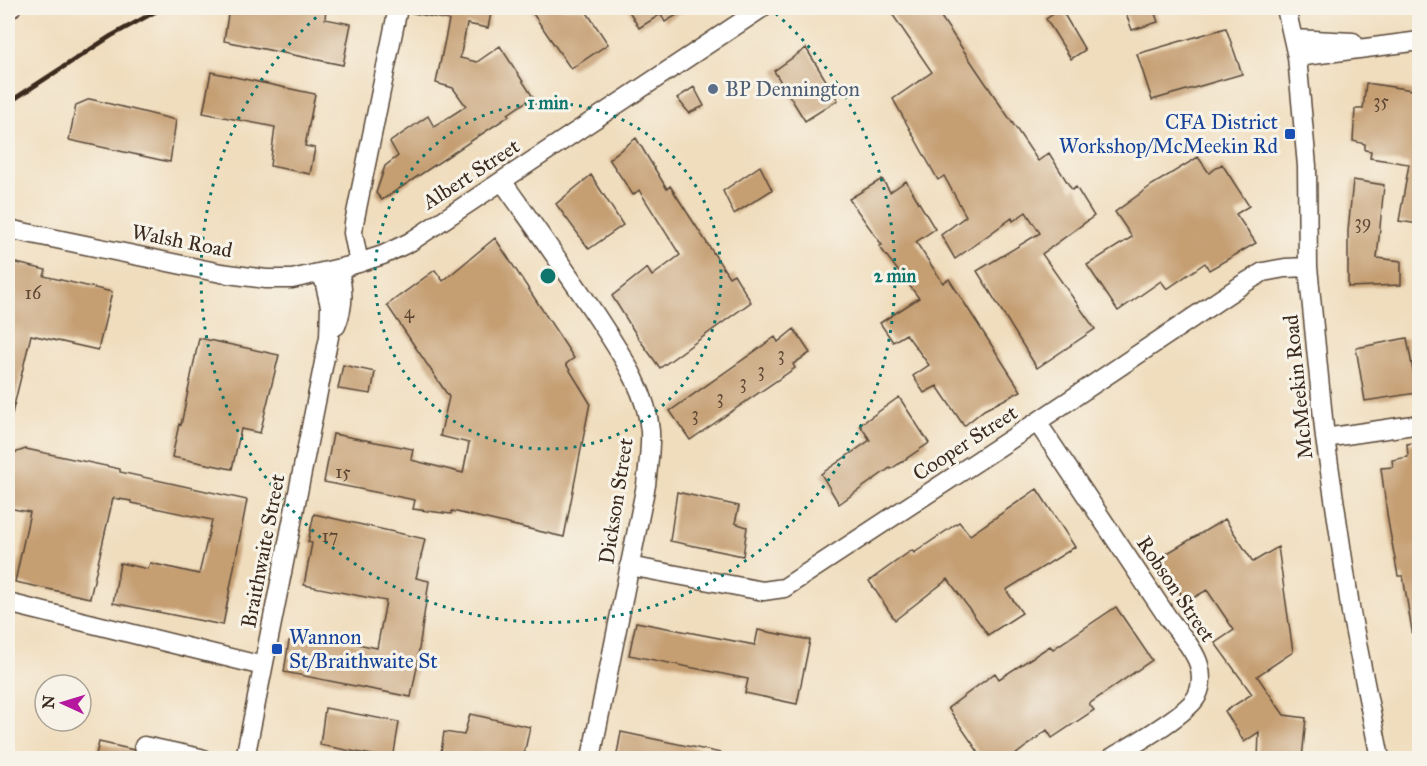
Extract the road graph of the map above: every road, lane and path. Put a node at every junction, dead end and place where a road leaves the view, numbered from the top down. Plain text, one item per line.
1 (398, 8) edge
2 (762, 8) edge
3 (1286, 8) edge
4 (1412, 42) edge
5 (1295, 48) junction
6 (502, 181) junction
7 (8, 229) edge
8 (342, 267) junction
9 (1308, 267) junction
10 (1037, 422) junction
11 (1419, 424) edge
12 (1325, 438) junction
13 (629, 567) junction
14 (8, 603) edge
15 (263, 666) junction
16 (144, 746) dead end
17 (201, 759) edge
18 (245, 759) edge
19 (591, 759) edge
20 (1111, 759) edge
21 (1380, 759) edge

1 - 8 street, Braithwaite Street
2 - 6 street, Albert Street
3 - 5 street, McMeekin Road
4 - 5 street
5 - 9 street, McMeekin Road
6 - 8 street, Albert Street
6 - 13 street, Dickson Street
7 - 8 street, Walsh Road
8 - 15 street, Braithwaite Street
9 - 10 street, Cooper Street
9 - 12 street, McMeekin Road
10 - 13 street, Cooper Street
10 - 20 street, Robson Street
11 - 12 street
12 - 21 street, McMeekin Road
13 - 19 street, Dickson Street
14 - 15 street
15 - 18 street, Braithwaite Street
16 - 17 street

